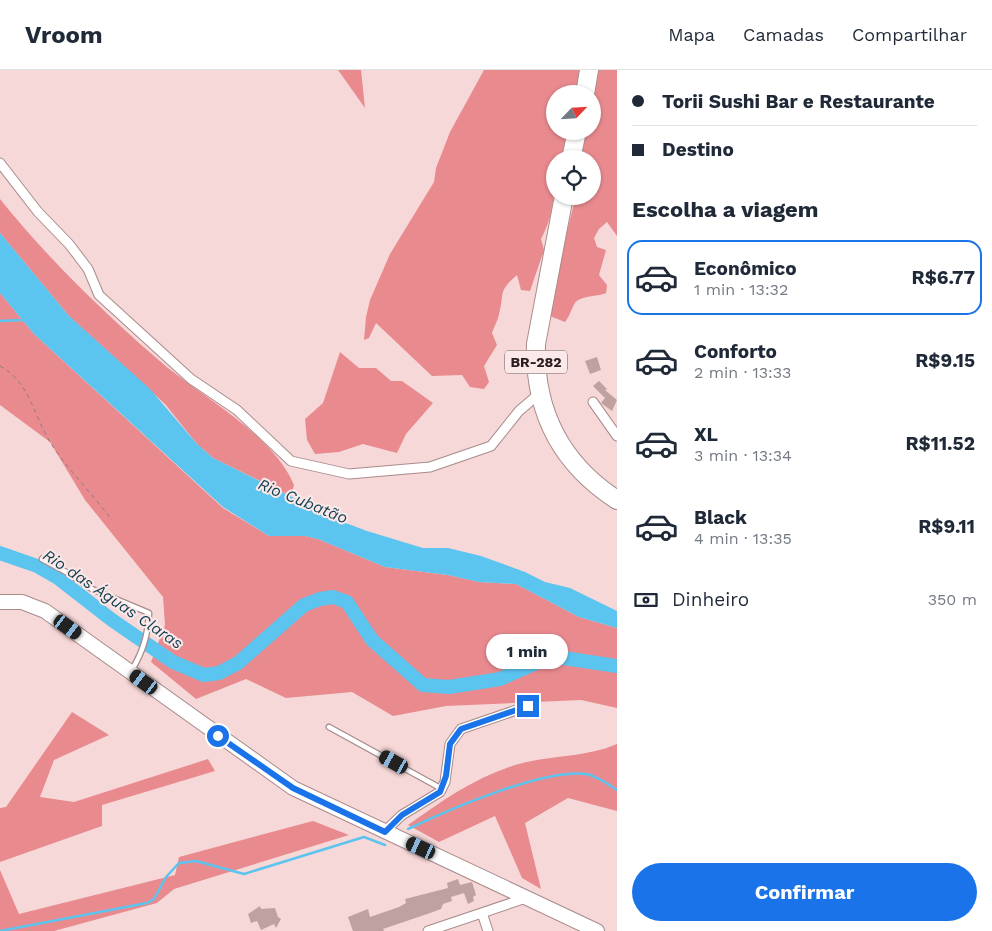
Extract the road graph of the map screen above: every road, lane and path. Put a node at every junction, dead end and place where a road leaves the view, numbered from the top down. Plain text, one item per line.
1 (589, 70) edge
2 (586, 85) edge
3 (0, 163) edge
4 (562, 205) edge
5 (0, 366) edge
6 (540, 393) junction
7 (594, 402) dead end
8 (617, 436) edge
9 (617, 500) edge
10 (112, 520) dead end
11 (42, 559) dead end
12 (0, 602) edge
13 (131, 673) junction
14 (528, 706) dead end
15 (329, 727) dead end
16 (442, 789) junction
17 (385, 832) junction
18 (527, 898) junction
19 (482, 913) junction
20 (428, 931) edge
21 (488, 931) edge
22 (597, 931) edge

1 - 2 highway
3 - 6 street
4 - 6 highway, BR-282
5 - 10 path
6 - 9 highway, BR-282
7 - 8 street
11 - 13 lane
12 - 13 street
13 - 17 street
14 - 16 street
15 - 16 lane
16 - 17 street
17 - 18 street
18 - 19 street
18 - 22 street
19 - 20 street
19 - 21 street

